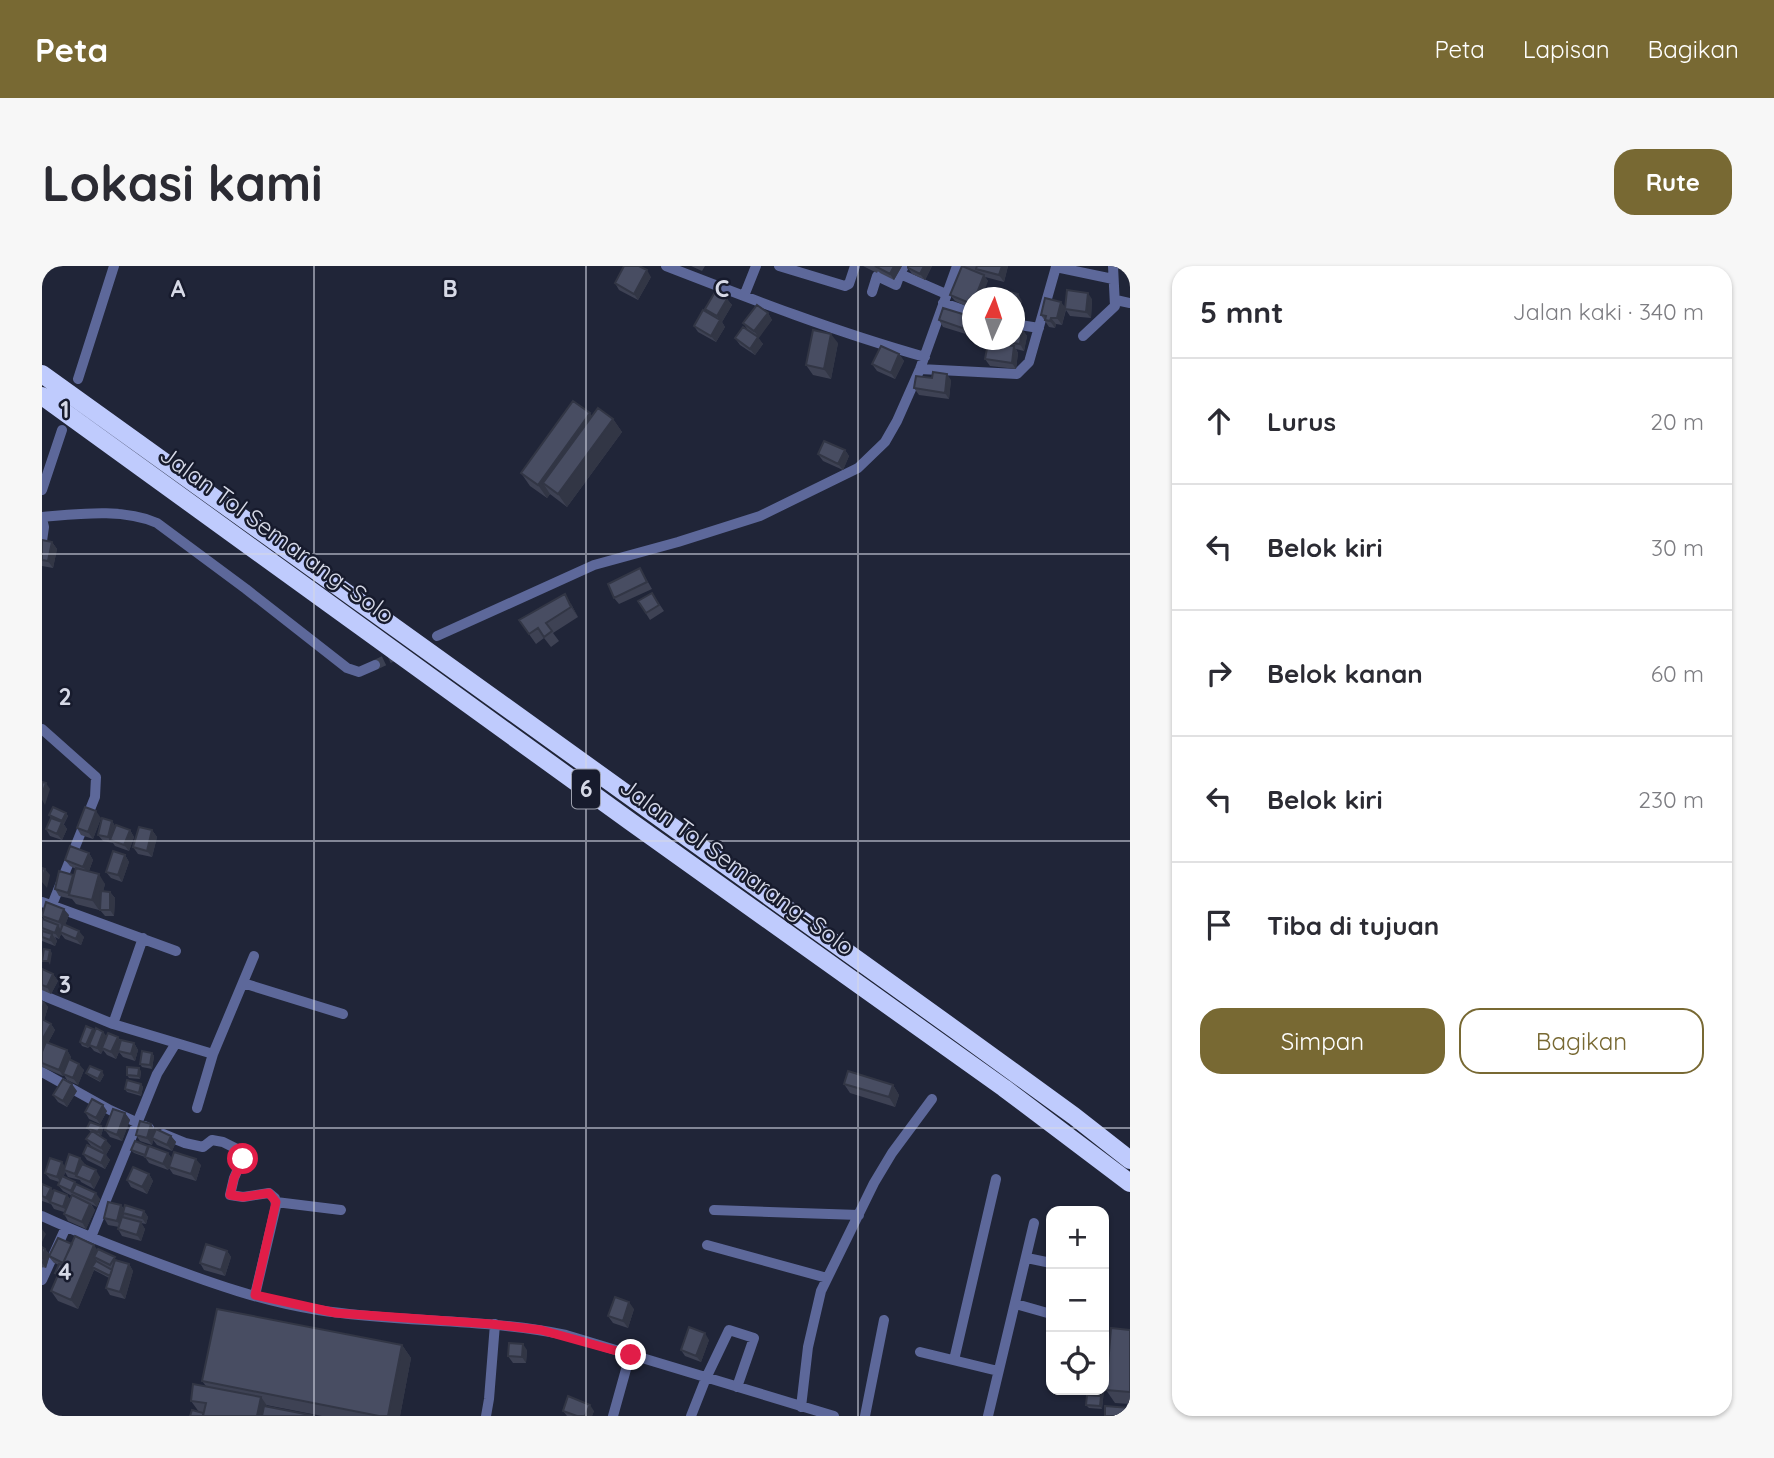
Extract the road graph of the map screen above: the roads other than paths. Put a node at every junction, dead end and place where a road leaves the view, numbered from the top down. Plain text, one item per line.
1 (114, 266) edge
2 (666, 266) edge
3 (756, 266) edge
4 (779, 266) edge
5 (855, 266) edge
6 (957, 266) edge
7 (1055, 266) edge
8 (1113, 266) edge
9 (902, 270) edge
10 (1112, 279) junction
11 (872, 292) dead end
12 (744, 296) junction
13 (944, 299) junction
14 (1116, 300) junction
15 (1130, 303) edge
16 (962, 308) edge
17 (1025, 326) edge
18 (1039, 328) junction
19 (1083, 336) dead end
20 (925, 357) junction
21 (920, 369) junction
22 (42, 374) edge
23 (78, 379) dead end
24 (42, 396) edge
25 (62, 430) dead end
26 (42, 490) edge
27 (42, 518) edge
28 (42, 541) edge
29 (437, 636) dead end
30 (375, 665) tunnel mouth
31 (42, 729) edge
32 (47, 904) edge
33 (144, 938) junction
34 (176, 951) dead end
35 (254, 956) dead end
36 (243, 984) junction
37 (42, 995) edge
38 (343, 1014) dead end
39 (113, 1024) junction
40 (176, 1043) junction
41 (213, 1054) junction
42 (42, 1072) edge
43 (932, 1099) dead end
44 (197, 1108) dead end
45 (139, 1123) junction
46 (1130, 1160) edge
47 (996, 1179) dead end
48 (1130, 1183) edge
49 (276, 1202) junction
50 (341, 1210) dead end
51 (714, 1210) dead end
52 (859, 1215) junction
53 (42, 1216) edge
54 (1034, 1223) dead end
55 (66, 1227) junction
56 (91, 1237) junction
57 (707, 1245) dead end
58 (1027, 1258) junction
59 (1046, 1262) edge
60 (827, 1278) junction
61 (42, 1280) edge
62 (255, 1295) junction
63 (1016, 1304) junction
64 (1046, 1313) edge
65 (884, 1320) dead end
66 (495, 1324) junction
67 (920, 1352) dead end
68 (631, 1355) junction
69 (954, 1360) junction
70 (999, 1371) junction
71 (706, 1378) junction
72 (737, 1387) junction
73 (797, 1406) junction
74 (485, 1416) edge
75 (613, 1416) edge
76 (691, 1416) edge
77 (793, 1416) edge
78 (834, 1416) edge
79 (865, 1416) edge
80 (988, 1416) edge

1 - 23 street
2 - 12 street
3 - 12 street
4 - 5 street
6 - 13 street
7 - 10 street
7 - 18 street
8 - 10 street
9 - 11 street
9 - 13 street
10 - 14 street
12 - 20 street
13 - 16 street
13 - 20 street
14 - 15 street
14 - 19 street
17 - 18 street
18 - 21 street
20 - 21 street
21 - 29 street
22 - 46 highway, Jalan Tol Semarang–Solo / 6
24 - 48 highway, Jalan Tol Semarang–Solo / 6
25 - 26 street
27 - 28 street
27 - 30 street
31 - 32 street
32 - 33 street
33 - 34 street
33 - 39 street
35 - 36 street
36 - 38 street
36 - 41 street
37 - 39 street
39 - 40 street
40 - 41 street
40 - 45 street
41 - 44 street
42 - 45 street
43 - 52 street
45 - 49 street
45 - 56 street
47 - 69 street
49 - 50 street
49 - 62 street
51 - 52 street
52 - 60 street
53 - 55 street
54 - 58 street
55 - 56 street
55 - 61 street
56 - 62 street
57 - 60 street
58 - 59 street
58 - 63 street
60 - 73 street
62 - 66 street
63 - 64 street
63 - 70 street
65 - 79 street
66 - 68 street
66 - 74 street
67 - 69 street
68 - 71 street
68 - 75 street
69 - 70 street
70 - 80 street
71 - 72 street
71 - 72 street
71 - 76 street
72 - 73 street
73 - 77 street
73 - 78 street

